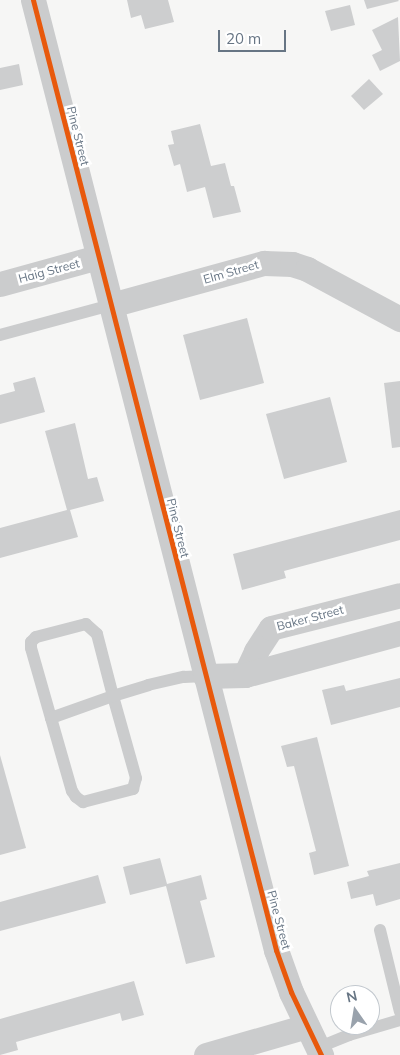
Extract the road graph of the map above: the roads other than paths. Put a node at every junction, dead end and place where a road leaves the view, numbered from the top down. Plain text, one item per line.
1 (33, 0) edge
2 (98, 257) junction
3 (0, 284) edge
4 (111, 306) junction
5 (400, 319) edge
6 (0, 335) edge
7 (400, 595) edge
8 (400, 633) edge
9 (245, 674) junction
10 (205, 676) junction
11 (113, 696) junction
12 (51, 718) junction
13 (380, 930) dead end
14 (400, 1012) edge
15 (400, 1020) edge
16 (315, 1043) edge
17 (206, 1055) edge

1 - 2 street, Pine Street
2 - 3 street, Haig Street
2 - 4 street, Pine Street
4 - 5 street, Elm Street
4 - 6 lane
4 - 10 street, Pine Street
7 - 9 street, Baker Street
8 - 9 street
9 - 10 street
10 - 11 lane
10 - 16 street, Pine Street
11 - 12 lane
11 - 12 lane
11 - 12 lane
13 - 14 lane
15 - 16 lane
16 - 17 street

